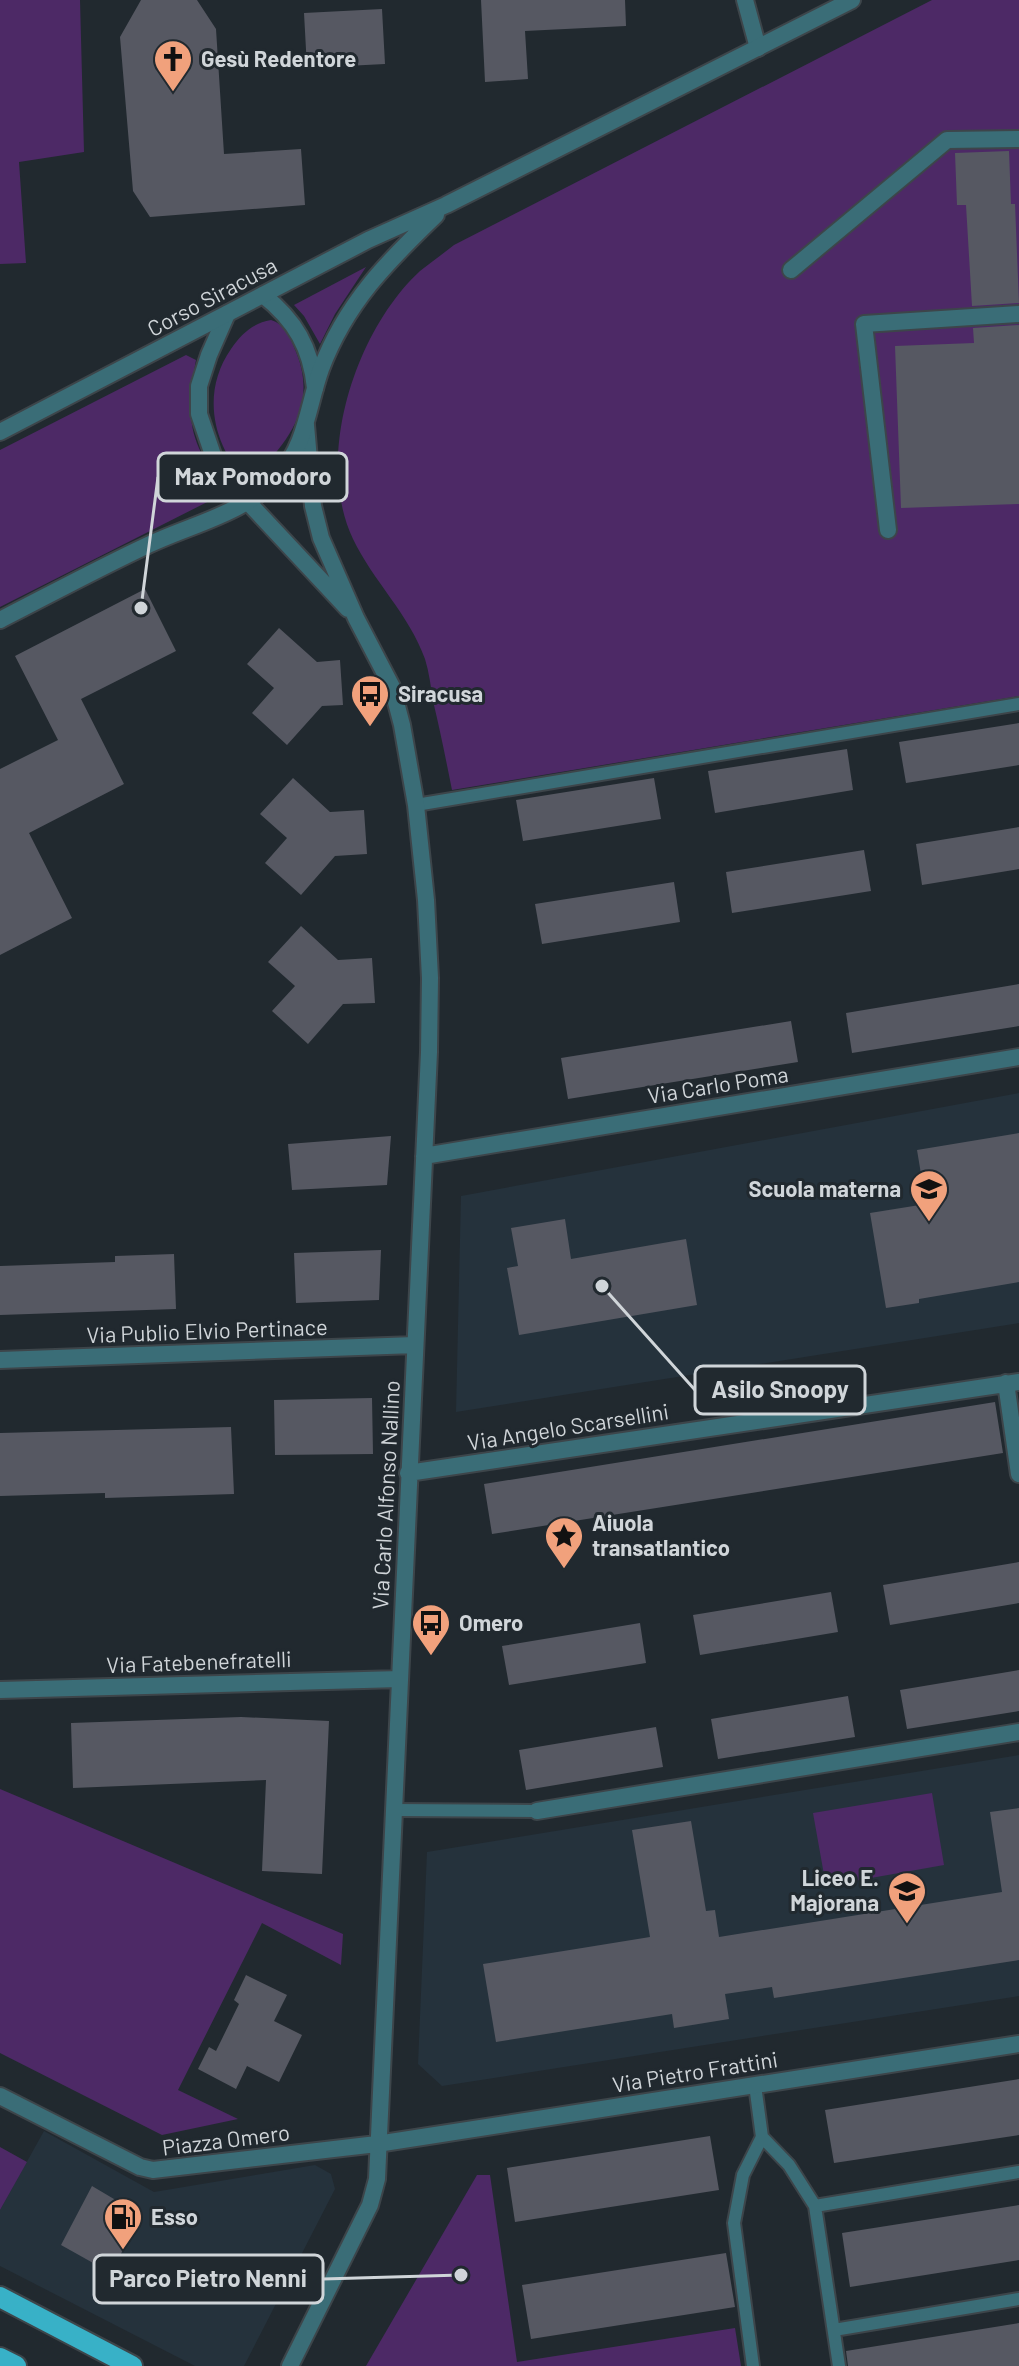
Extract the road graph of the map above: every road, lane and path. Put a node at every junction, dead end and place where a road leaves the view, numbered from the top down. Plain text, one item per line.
1 (745, 0) edge
2 (852, 0) edge
3 (758, 48) junction
4 (1019, 139) edge
5 (446, 205) junction
6 (791, 270) dead end
7 (263, 295) junction
8 (227, 314) junction
9 (1019, 314) edge
10 (315, 390) junction
11 (306, 425) junction
12 (0, 432) edge
13 (248, 502) junction
14 (888, 530) dead end
15 (356, 618) junction
16 (0, 620) edge
17 (1019, 704) edge
18 (416, 805) junction
19 (1019, 1057) edge
20 (424, 1156) junction
21 (415, 1345) junction
22 (0, 1360) edge
23 (1012, 1383) edge
24 (408, 1473) junction
25 (1019, 1474) edge
26 (400, 1679) junction
27 (0, 1690) edge
28 (1019, 1732) edge
29 (394, 1810) junction
30 (537, 1811) joint
31 (1019, 2044) edge
32 (755, 2085) junction
33 (0, 2096) edge
34 (762, 2137) junction
35 (377, 2144) junction
36 (1019, 2172) edge
37 (815, 2206) junction
38 (0, 2297) edge
39 (1019, 2299) edge
40 (834, 2330) junction
41 (0, 2358) edge
42 (16, 2366) edge
43 (132, 2366) edge
44 (290, 2366) edge
45 (753, 2366) edge
46 (839, 2366) edge

1 - 3 street
2 - 3 street, Corso Siracusa
3 - 5 street, Corso Siracusa
4 - 6 street
5 - 7 street, Corso Siracusa
5 - 10 street, Corso Siracusa
7 - 8 street, Corso Siracusa
7 - 10 street
8 - 12 street, Corso Siracusa
8 - 13 street, Via Carlo Alfonso Nallino
9 - 14 street
10 - 11 street, Corso Siracusa
11 - 13 street, Corso Siracusa
11 - 15 street, Via Carlo Alfonso Nallino
13 - 15 street, Via Carlo Alfonso Nallino
13 - 16 street, Corso Siracusa
15 - 18 street, Via Carlo Alfonso Nallino
17 - 18 lane
18 - 20 street, Via Carlo Alfonso Nallino
19 - 20 street, Via Carlo Poma
20 - 21 street, Via Carlo Alfonso Nallino
21 - 22 street, Via Publio Elvio Pertinace
21 - 24 street, Via Carlo Alfonso Nallino
23 - 24 street, Via Angelo Scarsellini
23 - 25 street
24 - 26 street, Via Carlo Alfonso Nallino
26 - 27 street, Via Fatebenefratelli
26 - 29 street, Via Carlo Alfonso Nallino
28 - 30 street
29 - 30 lane
29 - 35 street, Via Carlo Alfonso Nallino
31 - 32 street, Via Pietro Frattini
32 - 34 lane
32 - 35 street, Via Pietro Frattini
33 - 35 street, Piazza Omero
34 - 37 lane
34 - 45 lane
35 - 44 street, Via Carlo Alfonso Nallino
36 - 37 lane
37 - 40 lane
38 - 43 main road
39 - 40 lane
40 - 46 lane
41 - 42 main road

